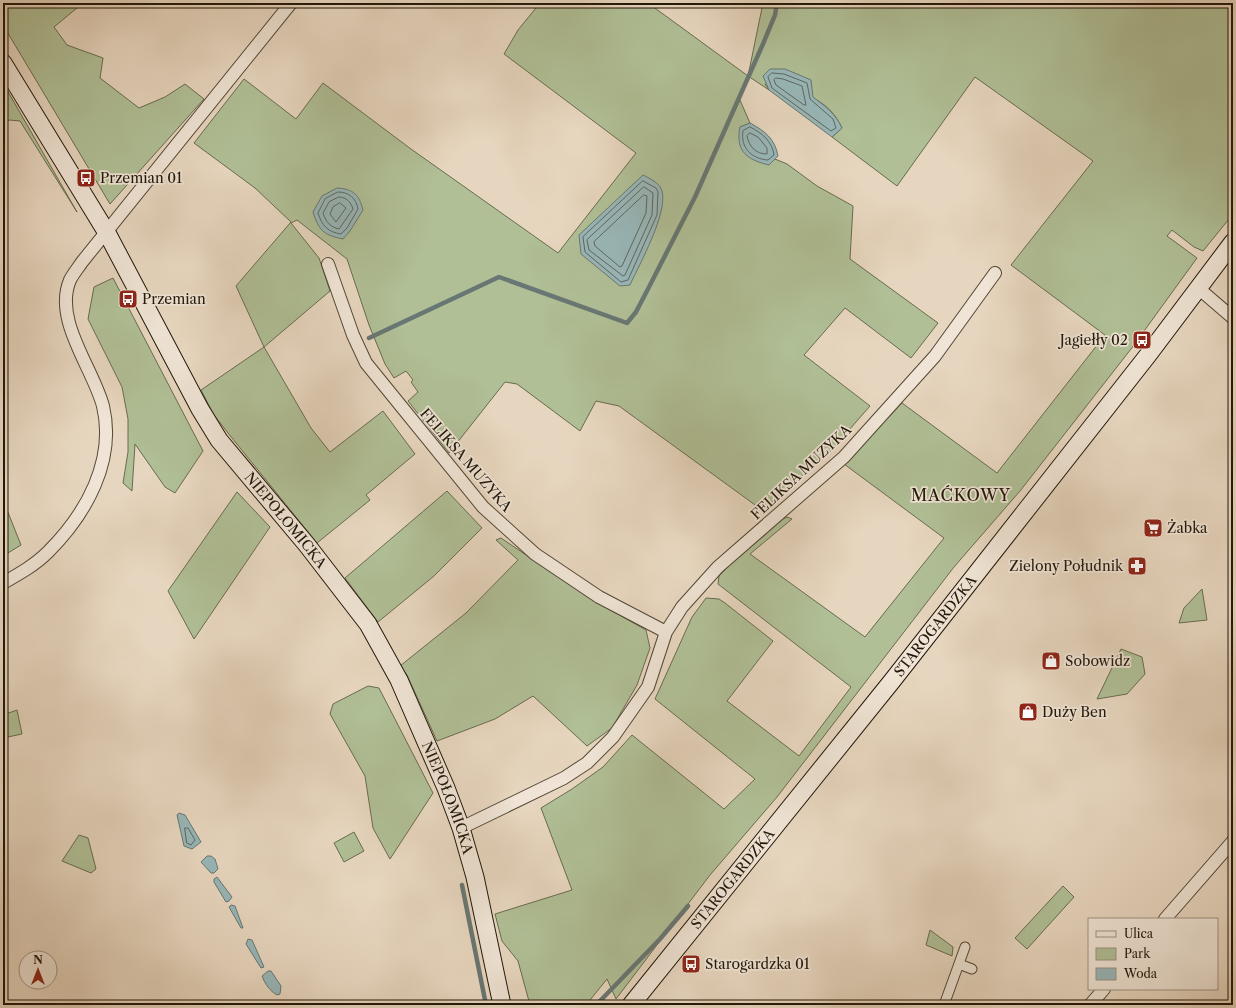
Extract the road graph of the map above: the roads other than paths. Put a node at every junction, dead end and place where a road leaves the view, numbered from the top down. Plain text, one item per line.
1 (291, 3) edge
2 (3, 63) edge
3 (107, 233) junction
4 (1233, 242) edge
5 (328, 264) dead end
6 (995, 273) dead end
7 (1197, 287) junction
8 (1233, 318) edge
9 (3, 583) edge
10 (666, 632) junction
11 (461, 828) junction
12 (1233, 841) edge
13 (1166, 918) edge
14 (965, 947) dead end
15 (959, 964) junction
16 (972, 969) dead end
17 (1103, 990) edge
18 (502, 1005) edge
19 (631, 1005) edge
20 (944, 1005) edge
21 (1090, 1005) edge

1 - 3 street
2 - 3 main road, NIEPOŁOMICKA
3 - 9 street
3 - 11 main road, NIEPOŁOMICKA
4 - 7 main road, STAROGARDZKA
5 - 10 street, FELIKSA MUZYKA
6 - 10 street, FELIKSA MUZYKA
7 - 8 street
7 - 19 main road, STAROGARDZKA
10 - 11 street, FELIKSA MUZYKA
11 - 18 main road, NIEPOŁOMICKA
12 - 13 street
14 - 15 street
15 - 16 street
15 - 20 street
17 - 21 street

